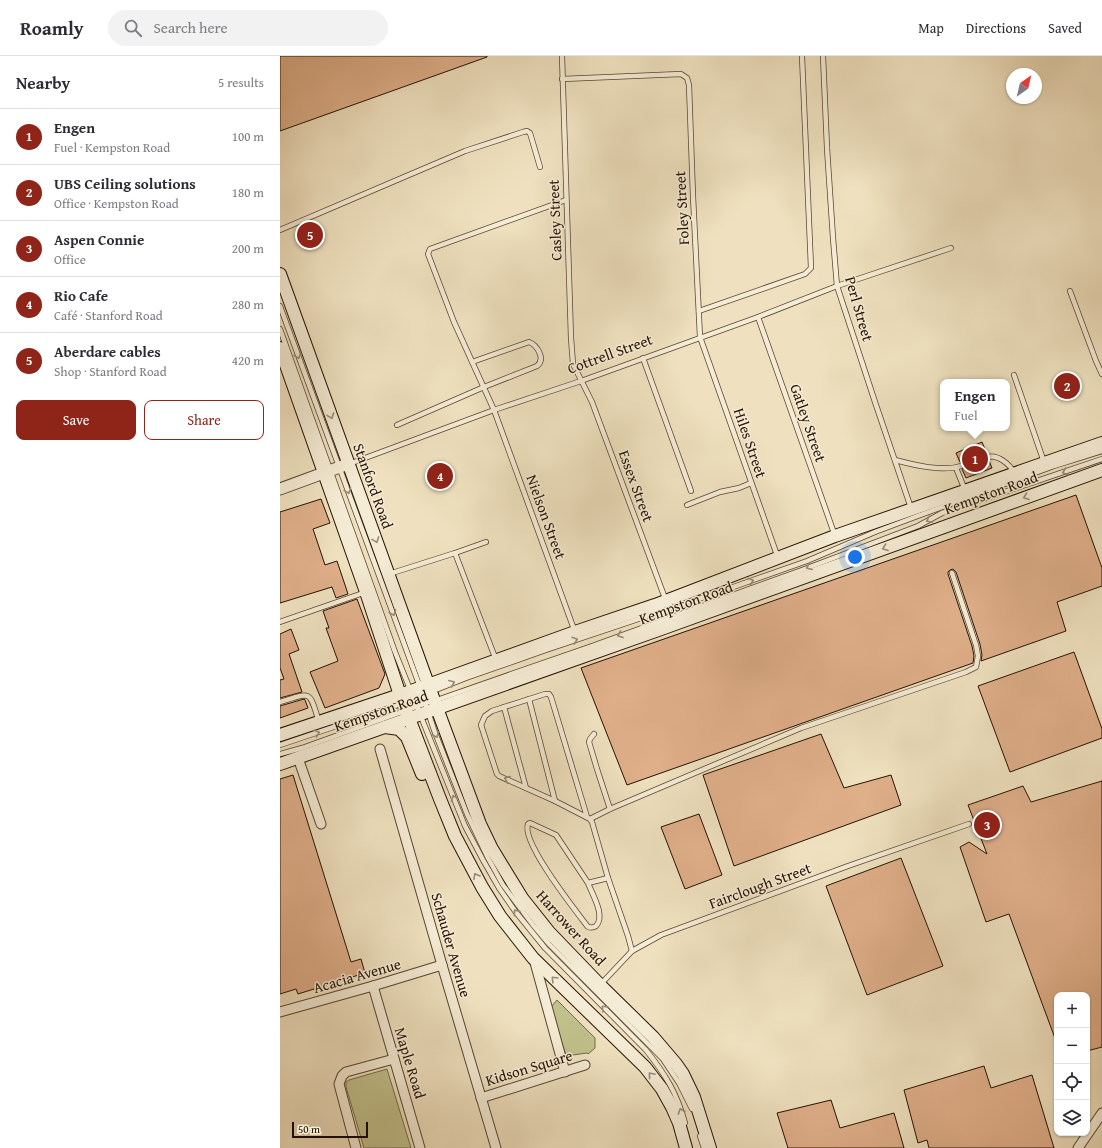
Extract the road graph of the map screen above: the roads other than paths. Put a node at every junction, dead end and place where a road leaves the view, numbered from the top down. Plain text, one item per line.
1 (562, 56) edge
2 (802, 56) edge
3 (823, 56) edge
4 (562, 79) junction
5 (540, 167) dead end
6 (566, 200) junction
7 (280, 230) edge
8 (951, 248) dead end
9 (280, 274) edge
10 (837, 286) junction
11 (1070, 291) dead end
12 (280, 306) edge
13 (699, 311) junction
14 (758, 317) junction
15 (280, 329) edge
16 (700, 337) junction
17 (280, 348) edge
18 (643, 358) junction
19 (472, 362) junction
20 (1102, 374) edge
21 (1014, 375) dead end
22 (581, 381) junction
23 (484, 387) junction
24 (494, 410) junction
25 (397, 425) dead end
26 (1102, 442) edge
27 (1102, 451) edge
28 (988, 457) dead end
29 (1102, 459) edge
30 (895, 460) junction
31 (1044, 463) junction
32 (336, 469) junction
33 (1102, 470) edge
34 (1014, 473) junction
35 (751, 483) junction
36 (280, 489) edge
37 (965, 490) junction
38 (691, 491) dead end
39 (687, 505) dead end
40 (913, 513) junction
41 (920, 530) junction
42 (835, 536) junction
43 (486, 542) dead end
44 (455, 553) junction
45 (778, 558) junction
46 (952, 573) dead end
47 (389, 574) junction
48 (366, 592) junction
49 (666, 601) junction
50 (280, 622) edge
51 (575, 632) junction
52 (496, 660) junction
53 (529, 699) junction
54 (419, 701) junction
55 (280, 702) edge
56 (504, 707) junction
57 (319, 722) junction
58 (383, 728) junction
59 (594, 734) dead end
60 (280, 735) edge
61 (280, 745) edge
62 (380, 749) dead end
63 (280, 754) edge
64 (298, 758) junction
65 (280, 764) edge
66 (526, 788) junction
67 (440, 799) junction
68 (555, 801) junction
69 (610, 809) junction
70 (589, 818) junction
71 (321, 824) dead end
72 (969, 824) dead end
73 (608, 878) junction
74 (588, 883) junction
75 (632, 951) junction
76 (533, 958) junction
77 (442, 965) junction
78 (373, 986) junction
79 (596, 990) junction
80 (582, 1006) junction
81 (280, 1012) edge
82 (394, 1059) junction
83 (585, 1065) dead end
84 (565, 1072) junction
85 (481, 1098) junction
86 (1102, 1113) edge
87 (695, 1118) dead end
88 (686, 1127) dead end
89 (698, 1131) dead end
90 (356, 1148) edge
91 (420, 1148) edge
92 (496, 1148) edge
93 (686, 1148) edge
94 (704, 1148) edge
95 (710, 1148) edge
96 (1078, 1148) edge

1 - 4 lane, Casley Street
2 - 13 lane
3 - 10 lane, Perl Street
4 - 6 lane, Casley Street
4 - 13 lane, Foley Street
5 - 7 lane
6 - 19 lane, Nielson Street
6 - 22 lane, Casley Street
8 - 10 lane, Cottrell Street
9 -> 32 main road, Stanford Road
10 - 14 lane, Cottrell Street
10 - 30 lane, Perl Street
11 - 20 lane
12 -> 32 lane
13 - 16 lane, Foley Street
14 - 16 lane, Cottrell Street
14 - 42 lane, Gatley Street
15 - 32 lane
16 - 18 lane, Cottrell Street
16 - 35 lane, Hiles Street
17 - 32 main road, Stanford Road
18 - 22 lane, Cottrell Street
18 - 38 lane
19 - 23 lane, Nielson Street
19 - 23 lane
21 - 31 lane
22 - 24 lane, Cottrell Street
22 - 49 lane, Essex Street
23 - 24 lane, Nielson Street
23 - 25 lane
24 - 32 lane, Cottrell Street
24 - 51 lane, Nielson Street
26 - 31 main road, Kempston Road
27 - 40 lane
28 - 34 lane
29 -> 41 lane
30 - 37 lane
30 - 40 lane, Perl Street
31 - 34 main road, Kempston Road
32 - 36 street, Cottrell Street
32 -> 47 main road, Stanford Road
32 - 48 main road, Stanford Road
32 -> 54 lane
32 - 54 lane
33 -> 41 main road, Kempston Road
34 - 37 main road, Kempston Road
35 - 39 lane
35 - 45 lane, Hiles Street
37 - 40 main road, Kempston Road
40 - 41 lane, Perl Street
40 - 42 main road, Kempston Road
54 -> 40 lane
41 -> 54 main road, Kempston Road
42 - 45 main road, Kempston Road
43 - 44 lane
44 - 47 lane
44 - 52 lane
45 - 49 main road, Kempston Road
46 - 69 lane
47 - 54 main road, Stanford Road
48 - 50 lane
48 - 54 main road, Stanford Road
49 - 51 main road, Kempston Road
51 - 52 main road, Kempston Road
52 - 54 main road, Kempston Road
53 - 56 lane
53 - 68 lane
53 - 70 lane
54 - 57 main road, Kempston Road
54 - 58 main road, Kempston Road
61 -> 54 lane
54 - 63 lane
54 - 67 main road
54 - 79 main road, Harrower Road
79 -> 54 lane
55 - 57 lane
56 - 66 lane
66 -> 56 lane
57 - 60 main road, Kempston Road
58 - 64 main road, Kempston Road
58 - 67 main road
59 - 69 lane
62 - 77 street, Schauder Avenue
64 - 65 main road, Kempston Road
64 - 71 street
66 - 68 lane
76 -> 67 main road
68 - 70 lane
69 - 70 lane
70 - 73 lane
72 - 75 lane, Fairclough Street
73 - 74 lane
73 - 75 lane
74 - 74 lane
75 - 79 lane, Fairclough Street
80 -> 76 main road
76 - 84 street
77 - 78 street, Acacia Avenue
77 - 85 street, Schauder Avenue
78 - 81 street, Acacia Avenue
78 - 82 street, Maple Road
79 - 80 lane, Fairclough Street
79 - 87 lane
88 -> 79 lane
79 - 95 main road, Harrower Road
93 -> 80 main road
82 - 90 street
82 - 91 street, Maple Road
83 - 84 street, Kidson Square
84 - 85 street, Kidson Square
85 - 92 street, Schauder Avenue
86 - 96 street
89 - 94 lane

